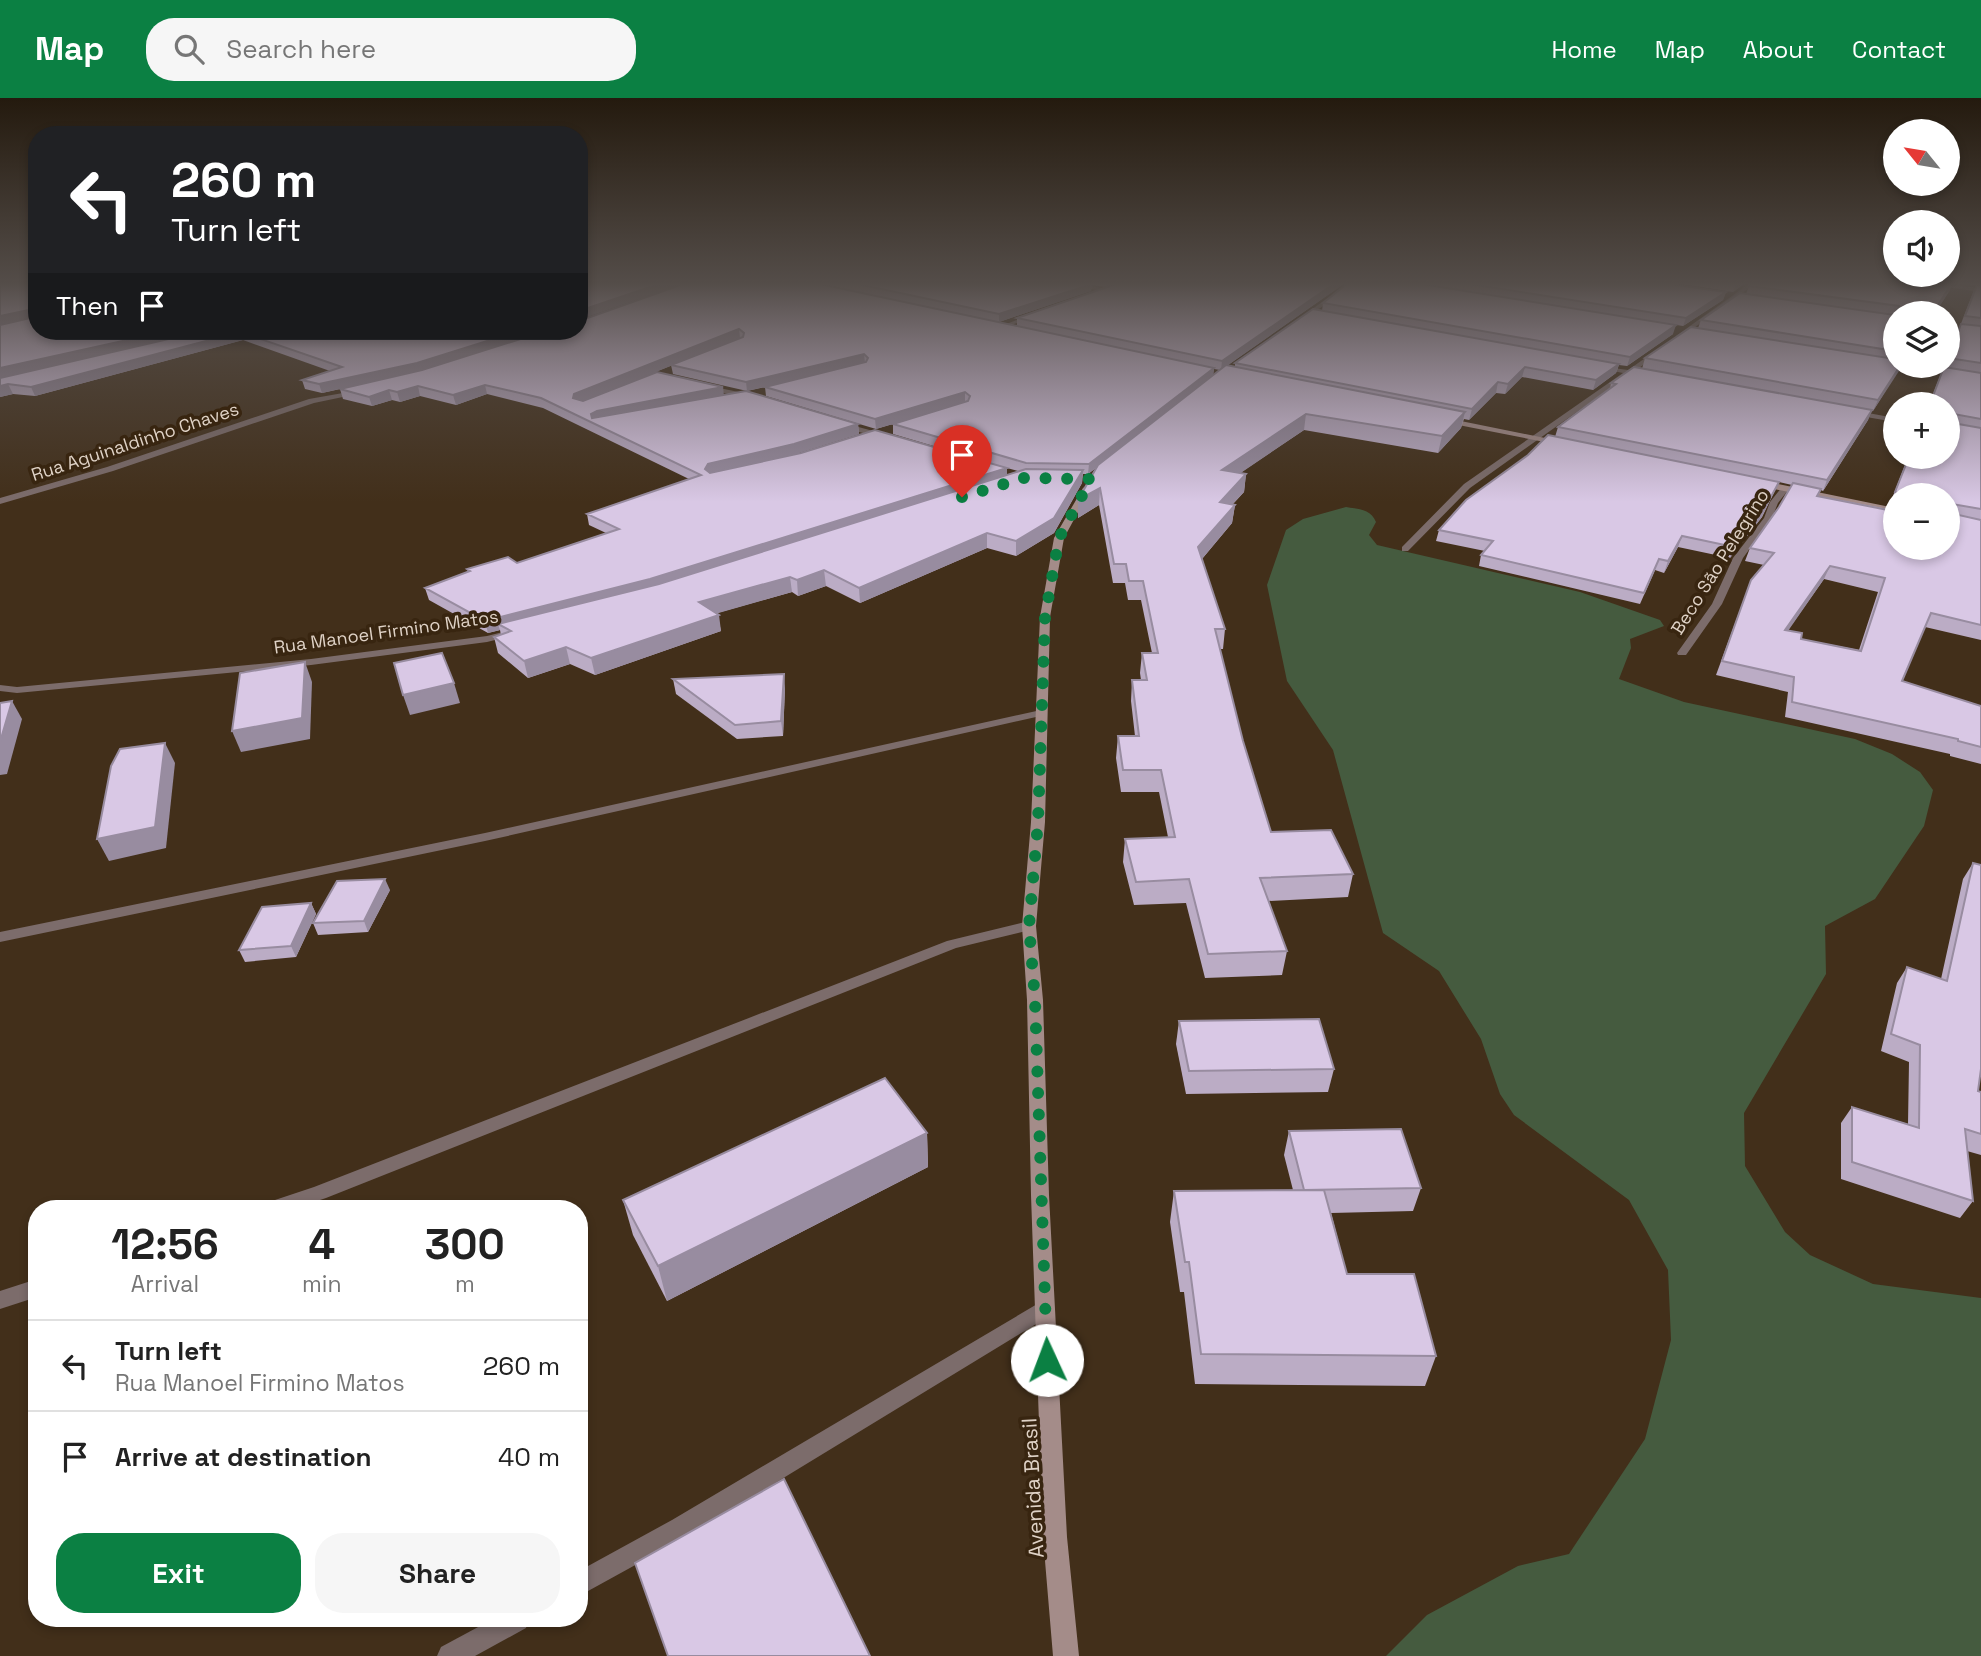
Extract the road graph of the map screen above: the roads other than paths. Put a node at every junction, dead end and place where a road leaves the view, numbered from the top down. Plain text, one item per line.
1 (1653, 356) edge
2 (1590, 365) edge
3 (1630, 373) junction
4 (1960, 376) edge
5 (1657, 377) edge
6 (1981, 379) edge
7 (696, 385) edge
8 (372, 389) edge
9 (747, 396) junction
10 (759, 397) edge
11 (720, 401) edge
12 (1842, 411) edge
13 (1883, 418) edge
14 (1440, 419) edge
15 (826, 420) edge
16 (879, 435) junction
17 (891, 435) edge
18 (1535, 438) junction
19 (856, 442) edge
20 (1575, 446) edge
21 (1092, 476) edge
22 (1745, 481) edge
23 (1785, 489) junction
24 (0, 501) edge
25 (1883, 509) edge
26 (1405, 550) dead end
27 (527, 629) edge
28 (1682, 653) dead end
29 (0, 688) edge
30 (1041, 713) junction
31 (1029, 926) junction
32 (0, 937) edge
33 (298, 1200) edge
34 (28, 1291) edge
35 (0, 1300) edge
36 (1044, 1309) junction
37 (588, 1579) edge
38 (503, 1627) edge
39 (450, 1656) edge
40 (1066, 1656) edge

1 - 3 street
2 - 3 street
3 - 5 street
3 - 18 street
4 - 6 street
7 - 9 street
8 - 24 street, Rua Aguinaldinho Chaves
9 - 10 street
9 - 11 street
12 - 13 street
14 - 18 street
15 - 16 street
16 - 17 street
16 - 19 street
18 - 20 street
18 - 26 street
21 - 30 street, Avenida Brasil
22 - 23 street
23 - 25 street
23 - 28 street, Beco São Pelegrino
27 - 29 street, Rua Manoel Firmino Matos
30 - 31 street, Avenida Brasil
30 - 32 street
31 - 33 street
31 - 36 street, Avenida Brasil
34 - 35 street
36 - 37 street
36 - 40 street, Avenida Brasil
38 - 39 street

